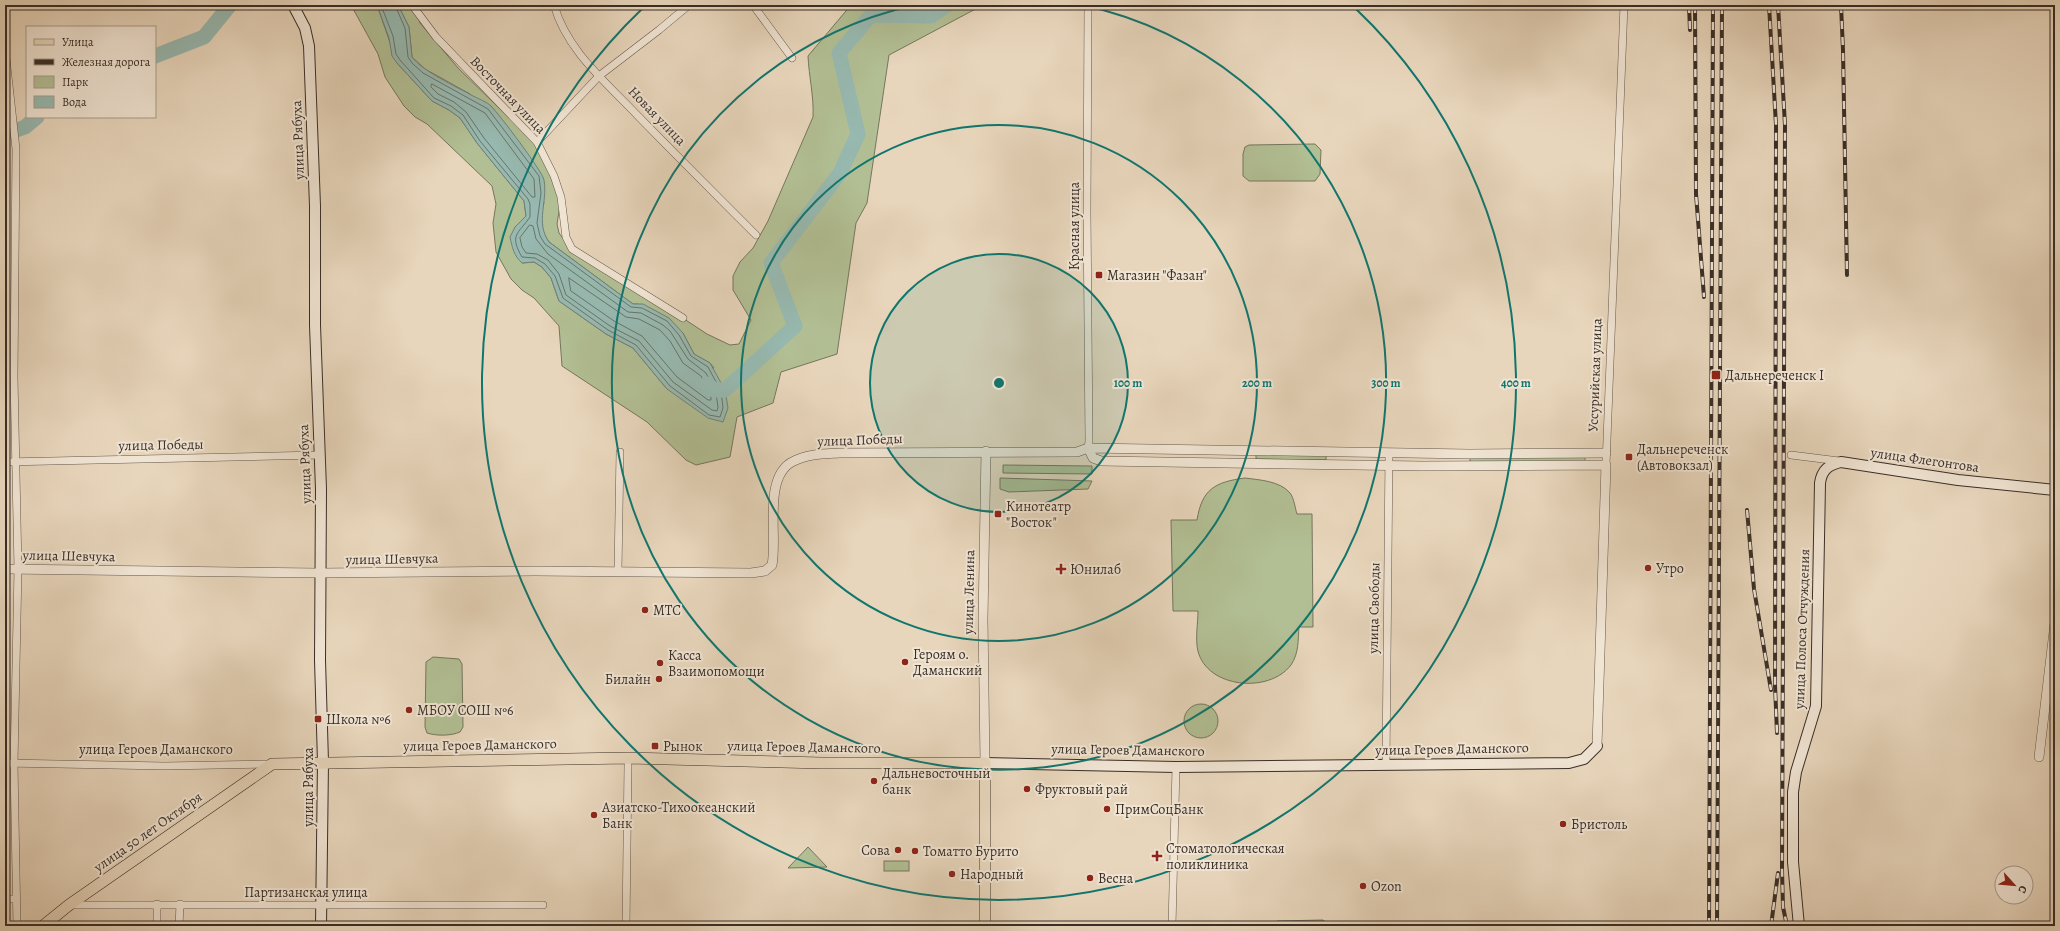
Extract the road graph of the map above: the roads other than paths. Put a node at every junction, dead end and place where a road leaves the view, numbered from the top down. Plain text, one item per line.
1 (293, 5) edge
2 (412, 5) edge
3 (554, 5) edge
4 (689, 5) edge
5 (753, 5) edge
6 (1088, 5) edge
7 (1624, 5) edge
8 (5, 49) edge
9 (792, 58) dead end
10 (599, 76) junction
11 (537, 142) junction
12 (756, 235) dead end
13 (683, 318) dead end
14 (1088, 448) junction
15 (986, 451) junction
16 (620, 452) dead end
17 (1388, 453) junction
18 (1606, 453) junction
19 (1791, 455) dead end
20 (319, 456) junction
21 (5, 462) edge
22 (17, 462) junction
23 (1841, 462) junction
24 (1388, 465) junction
25 (1606, 465) junction
26 (2055, 490) edge
27 (773, 560) joint
28 (5, 569) edge
29 (18, 569) junction
30 (618, 571) junction
31 (319, 574) junction
32 (2055, 622) edge
33 (1597, 746) joint
34 (2039, 757) dead end
35 (323, 762) junction
36 (5, 763) edge
37 (985, 763) junction
38 (14, 764) junction
39 (272, 764) junction
40 (1386, 764) junction
41 (628, 765) dead end
42 (1176, 767) junction
43 (5, 899) edge
44 (16, 899) junction
45 (157, 904) junction
46 (180, 904) junction
47 (69, 905) junction
48 (321, 905) junction
49 (543, 905) dead end
50 (17, 926) edge
51 (43, 926) edge
52 (157, 926) edge
53 (179, 926) edge
54 (321, 926) edge
55 (626, 926) edge
56 (986, 926) edge
57 (1172, 926) edge
58 (1799, 926) edge

1 - 20 main road, улица Рябуха
2 - 11 street, Восточная улица
3 - 10 street, Новая улица
4 - 10 street
5 - 9 street
6 - 14 street, Красная улица
7 - 18 street, Уссурийская улица
8 - 22 street
10 - 11 street
10 - 12 street, Новая улица
11 - 13 street, Восточная улица
14 - 15 street, улица Победы
14 - 17 street, улица Победы
14 - 24 street
15 - 27 street, улица Победы
15 - 37 street, улица Ленина
16 - 30 street
17 - 18 street, улица Победы
17 - 24 street, улица Свободы
18 - 25 street, Уссурийская улица
19 - 23 street, улица Флегонтова
20 - 22 street, улица Победы
20 - 31 main road, улица Рябуха
21 - 22 street, улица Победы
22 - 29 street
23 - 26 main road, улица Флегонтова
23 - 58 main road, улица Полоса Отчуждения
24 - 25 street
24 - 40 street, улица Свободы
25 - 33 street, Уссурийская улица
27 - 30 street, улица Шевчука
28 - 29 street, улица Шевчука
29 - 31 street, улица Шевчука
29 - 38 street
30 - 31 street, улица Шевчука
31 - 35 main road, улица Рябуха
32 - 34 street
33 - 40 main road, улица Героев Даманского
35 - 37 main road, улица Героев Даманского
35 - 39 main road, улица Героев Даманского
35 - 48 main road, улица Рябуха
36 - 38 street, улица Героев Даманского
37 - 42 main road, улица Героев Даманского
37 - 56 main road, улица Ленина
38 - 39 street, улица Героев Даманского
38 - 44 street
39 - 47 main road, улица 50 лет Октября
40 - 42 main road, улица Героев Даманского
41 - 55 street
42 - 57 street
43 - 44 street
44 - 50 street
45 - 46 street, Партизанская улица
45 - 47 street, Партизанская улица
45 - 52 street
46 - 48 street, Партизанская улица
46 - 53 street
47 - 51 main road, улица 50 лет Октября
48 - 49 street, Партизанская улица
48 - 54 main road, улица Рябуха

